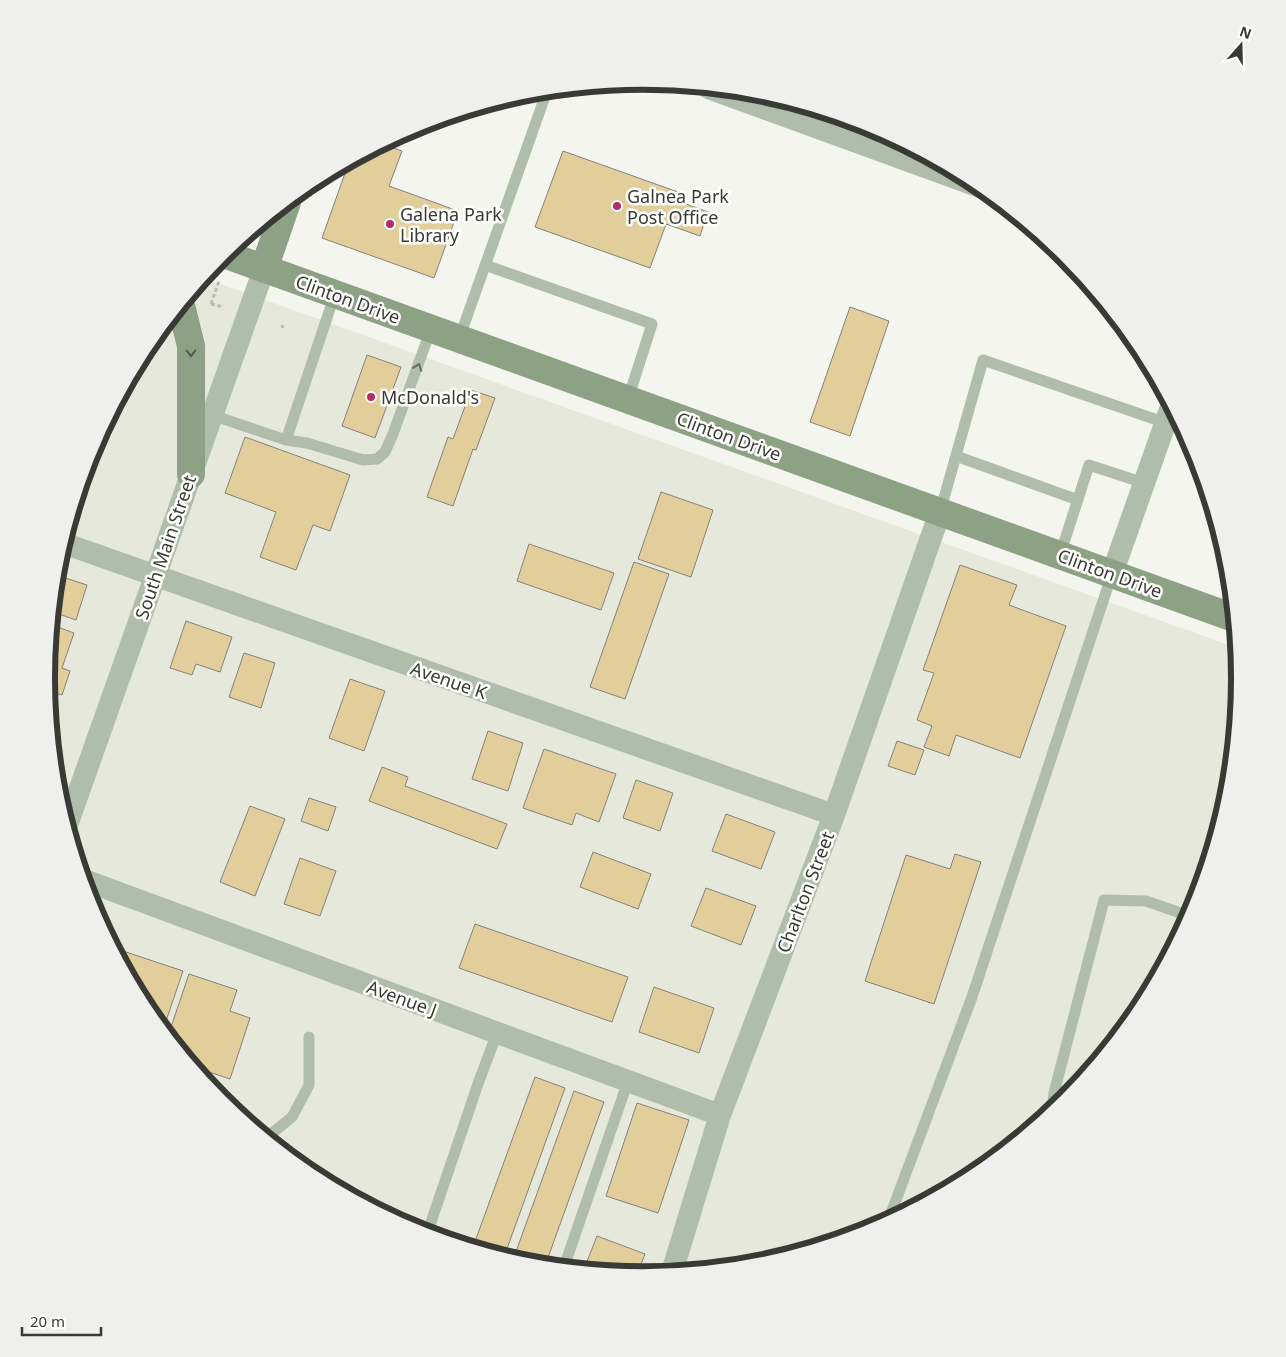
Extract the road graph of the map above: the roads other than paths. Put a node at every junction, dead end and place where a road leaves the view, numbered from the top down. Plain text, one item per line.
1 (544, 99) edge
2 (738, 99) edge
3 (946, 174) edge
4 (283, 214) edge
5 (485, 265) junction
6 (224, 266) edge
7 (264, 269) junction
8 (335, 294) junction
9 (183, 313) edge
10 (431, 329) junction
11 (459, 339) junction
12 (628, 400) junction
13 (212, 415) junction
14 (1168, 415) edge
15 (286, 440) junction
16 (956, 456) junction
17 (191, 474) junction
18 (1144, 483) junction
19 (1078, 500) junction
20 (940, 512) junction
21 (70, 546) edge
22 (1060, 555) junction
23 (1112, 574) junction
24 (155, 576) junction
25 (1227, 616) edge
26 (71, 814) edge
27 (834, 815) junction
28 (92, 883) edge
29 (1182, 913) edge
30 (498, 1033) junction
31 (308, 1037) dead end
32 (628, 1081) junction
33 (1053, 1099) edge
34 (720, 1116) junction
35 (271, 1134) edge
36 (892, 1211) edge
37 (430, 1226) edge
38 (566, 1261) edge
39 (674, 1265) edge

1 - 5 lane
2 - 3 street
4 - 7 main road
5 - 11 lane
5 - 12 lane
6 - 7 main road, Clinton Drive
7 - 8 main road, Clinton Drive
7 - 13 street, South Main Street
8 - 10 main road, Clinton Drive
8 - 15 lane
9 -> 17 main road
10 - 11 main road, Clinton Drive
15 -> 10 lane
11 - 12 main road, Clinton Drive
12 - 20 main road, Clinton Drive
13 - 15 lane
13 - 17 street, South Main Street
14 - 16 lane
14 - 18 street
16 - 19 lane
16 - 20 lane
17 - 24 street, South Main Street
18 - 19 lane
18 - 23 street
19 - 22 lane
20 - 22 main road, Clinton Drive
20 - 27 street, Charlton Street
21 - 24 street, Avenue K
22 - 23 main road, Clinton Drive
23 - 25 main road, Clinton Drive
23 - 36 lane
24 - 26 street, South Main Street
24 - 27 street, Avenue K
27 - 34 street, Charlton Street
28 - 30 street, Avenue J
29 - 33 lane
30 - 32 street, Avenue J
30 - 37 lane
31 - 35 lane
32 - 34 street, Avenue J
32 - 38 lane
34 - 39 street, Charlton Street

